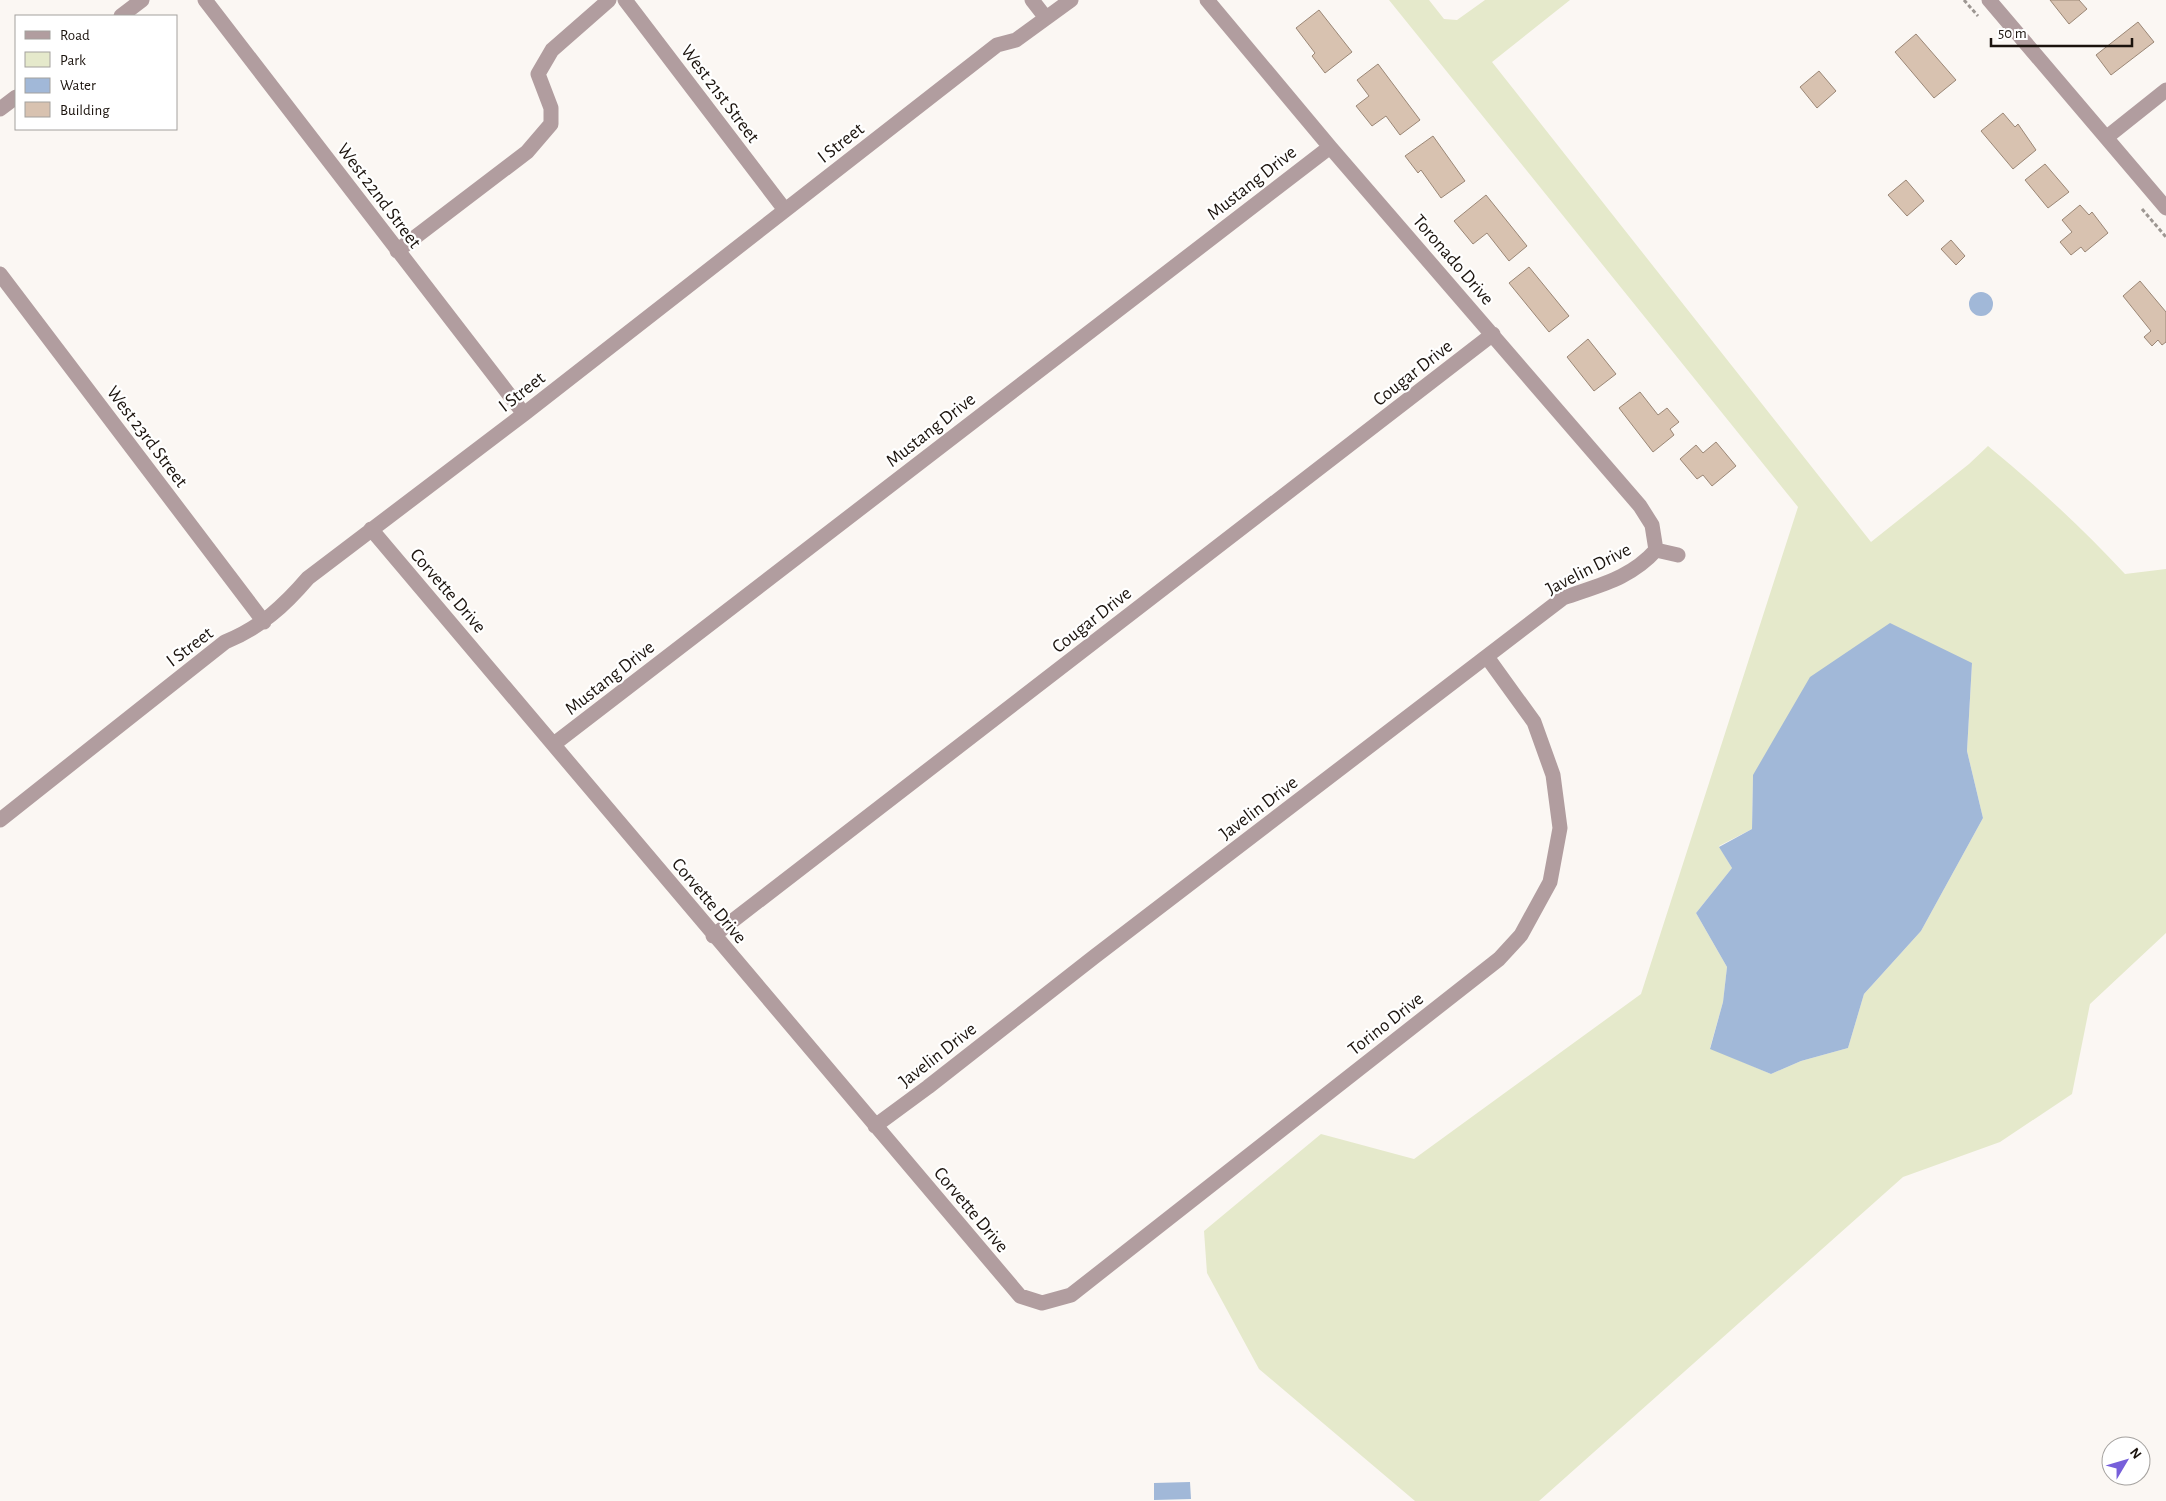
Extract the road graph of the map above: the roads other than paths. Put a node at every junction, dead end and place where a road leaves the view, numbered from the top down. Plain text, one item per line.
1 (142, 0) edge
2 (205, 0) edge
3 (609, 0) edge
4 (625, 0) edge
5 (1032, 0) edge
6 (1071, 0) edge
7 (1208, 0) edge
8 (1990, 0) edge
9 (122, 15) edge
10 (1046, 18) junction
11 (2166, 90) edge
12 (15, 98) edge
13 (0, 109) edge
14 (2107, 137) junction
15 (1330, 147) junction
16 (2166, 208) edge
17 (785, 210) junction
18 (397, 251) junction
19 (0, 274) edge
20 (1493, 334) junction
21 (524, 414) junction
22 (371, 529) junction
23 (1656, 550) junction
24 (1678, 555) dead end
25 (264, 622) junction
26 (1486, 657) junction
27 (554, 744) junction
28 (2, 815) edge
29 (713, 936) junction
30 (875, 1126) junction
31 (1020, 1296) joint

1 - 9 street
2 - 18 street, West 22nd Street
3 - 18 street
4 - 17 street, West 21st Street
5 - 10 street
6 - 10 street, I Street
7 - 15 street, Toronado Drive
8 - 14 street
10 - 17 street, I Street
11 - 14 street
12 - 13 street
14 - 16 street
15 - 20 street, Toronado Drive
15 - 27 street, Mustang Drive
17 - 21 street, I Street
18 - 21 street, West 22nd Street
19 - 25 street, West 23rd Street
20 - 23 street, Toronado Drive
20 - 29 street, Cougar Drive
21 - 22 street, I Street
22 - 25 street, I Street
22 - 27 street, Corvette Drive
23 - 24 street, Javelin Drive
23 - 26 street, Javelin Drive
25 - 28 street, I Street
26 - 30 street, Javelin Drive
26 - 31 street, Torino Drive
27 - 29 street, Corvette Drive
29 - 30 street, Corvette Drive
30 - 31 street, Corvette Drive

